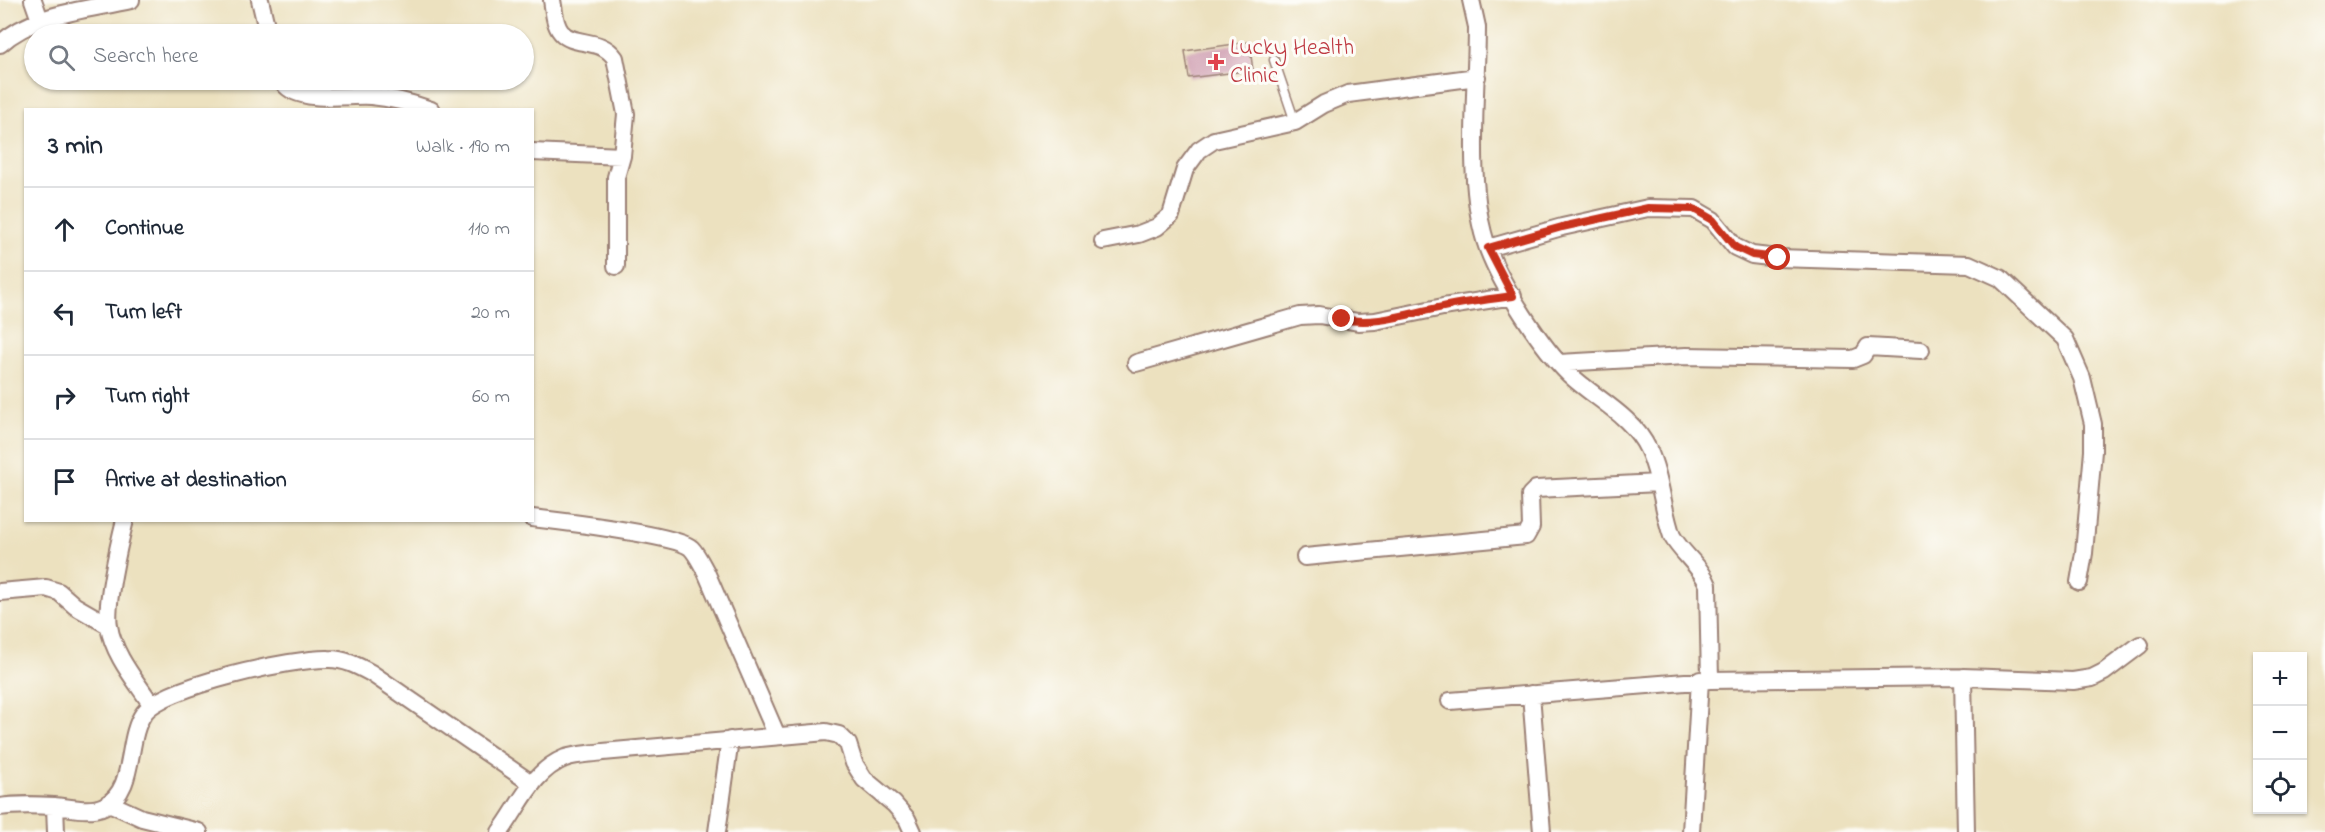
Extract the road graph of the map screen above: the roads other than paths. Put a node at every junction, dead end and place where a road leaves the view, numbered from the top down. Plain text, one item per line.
1 (33, 0) edge
2 (131, 0) edge
3 (260, 0) edge
4 (552, 0) edge
5 (1471, 0) edge
6 (40, 20) junction
7 (32, 24) edge
8 (266, 24) edge
9 (24, 28) edge
10 (0, 44) edge
11 (1274, 60) dead end
12 (1477, 77) junction
13 (293, 90) edge
14 (425, 108) edge
15 (1294, 122) junction
16 (534, 152) edge
17 (622, 156) junction
18 (1103, 241) dead end
19 (1488, 248) junction
20 (616, 266) dead end
21 (1513, 296) junction
22 (1921, 350) dead end
23 (1136, 363) dead end
24 (1559, 363) junction
25 (1659, 483) junction
26 (534, 518) edge
27 (124, 522) edge
28 (1305, 557) dead end
29 (2079, 582) dead end
30 (0, 592) edge
31 (108, 625) junction
32 (2140, 645) dead end
33 (1963, 677) junction
34 (1705, 680) junction
35 (1531, 694) junction
36 (1450, 701) dead end
37 (151, 704) junction
38 (777, 736) junction
39 (730, 740) junction
40 (531, 783) junction
41 (109, 803) junction
42 (55, 806) junction
43 (0, 807) edge
44 (56, 832) edge
45 (199, 832) edge
46 (500, 832) edge
47 (717, 832) edge
48 (913, 832) edge
49 (1542, 832) edge
50 (1691, 832) edge
51 (1966, 832) edge

1 - 6 street
2 - 6 street
3 - 8 street
4 - 17 street
5 - 12 street
6 - 7 street
9 - 10 street
11 - 15 lane
12 - 15 street
12 - 19 street
13 - 14 street
15 - 18 street
16 - 17 street
17 - 20 street
19 - 21 street
19 - 29 street
21 - 23 street
21 - 24 street
22 - 24 street
24 - 25 street
25 - 28 street
25 - 34 street
26 - 38 street
27 - 31 street
30 - 31 street
31 - 37 street
32 - 33 street
33 - 34 street
33 - 51 street
34 - 35 street
34 - 50 street
35 - 36 street
35 - 49 street
37 - 40 street
37 - 41 street
38 - 39 street
38 - 48 street
39 - 40 street
39 - 47 street
40 - 46 street
41 - 42 street
41 - 45 street
42 - 43 street
42 - 44 street

